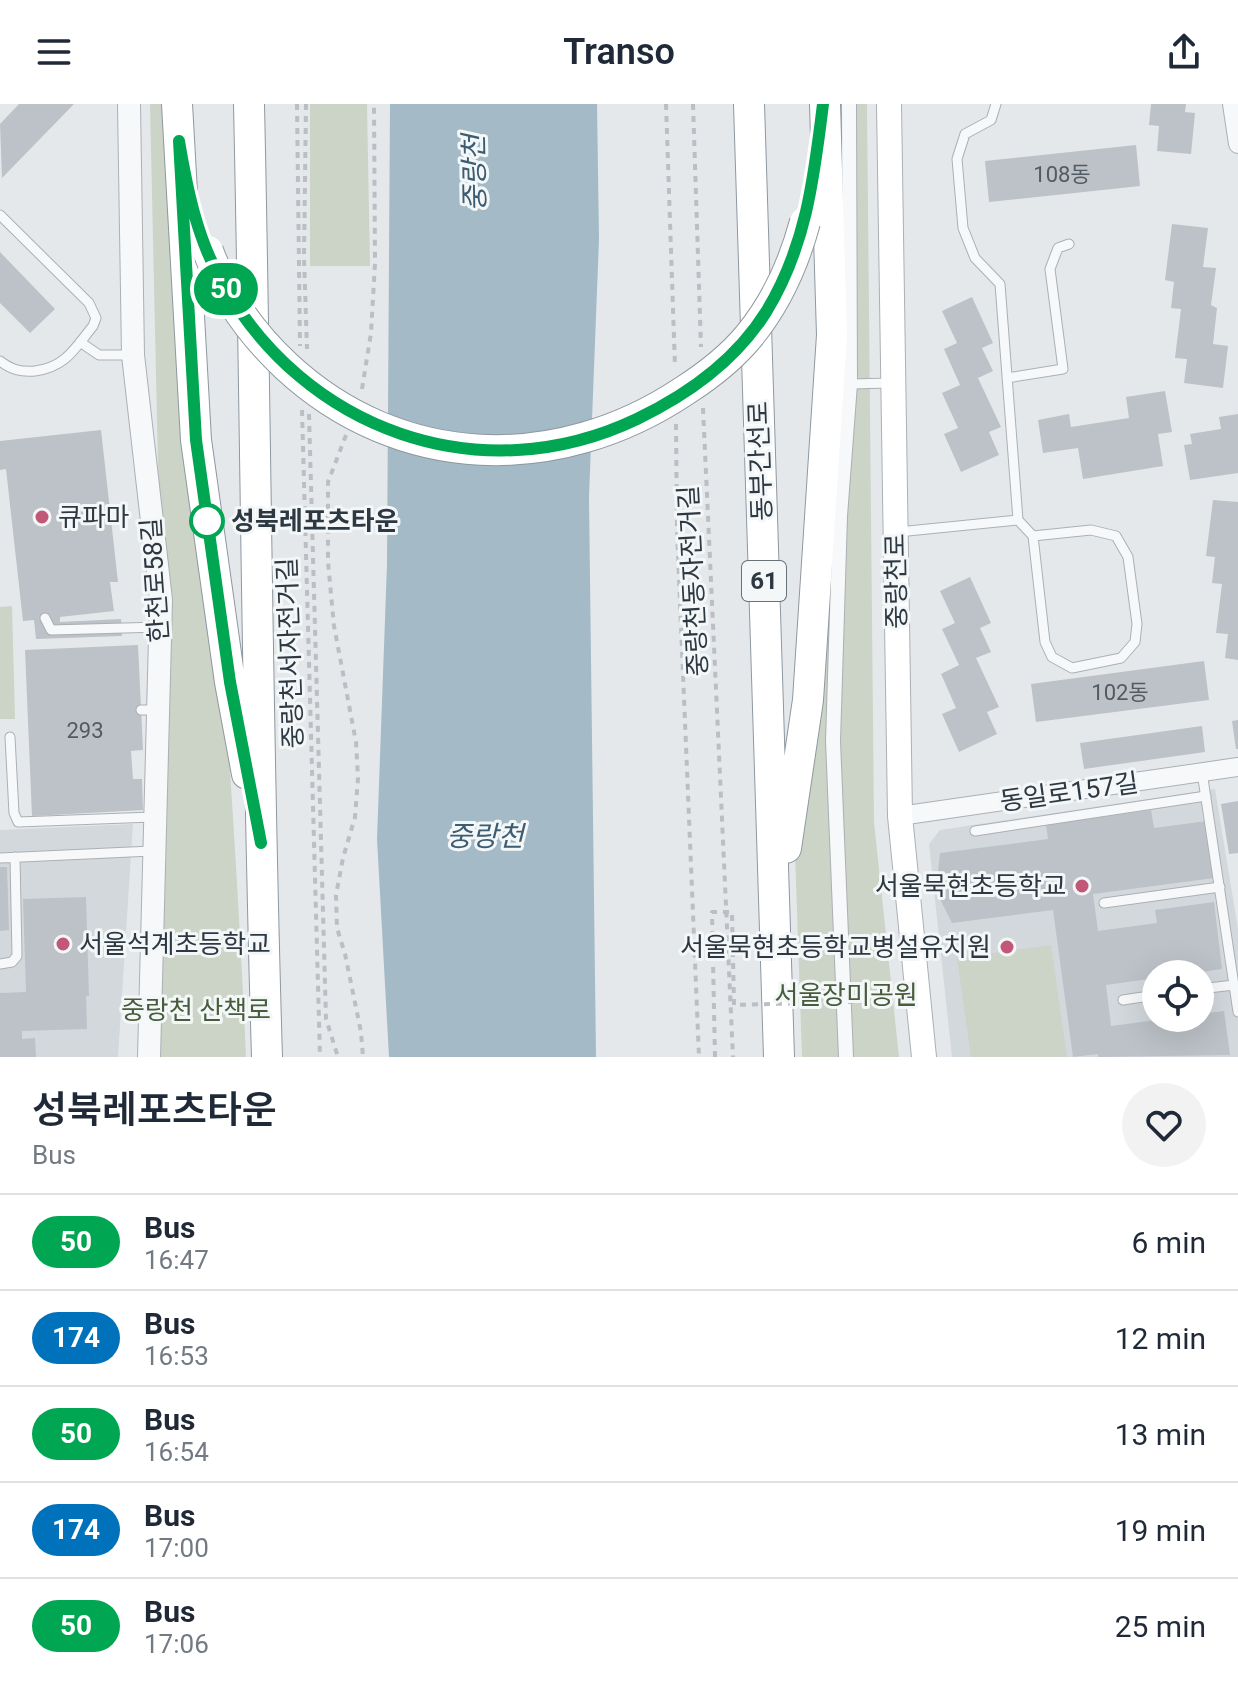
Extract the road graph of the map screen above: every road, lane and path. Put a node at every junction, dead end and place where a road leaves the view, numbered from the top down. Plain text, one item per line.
1 (129, 104) edge
2 (177, 104) edge
3 (249, 104) edge
4 (297, 104) edge
5 (306, 104) edge
6 (374, 104) edge
7 (666, 104) edge
8 (693, 104) edge
9 (749, 104) edge
10 (824, 104) edge
11 (849, 104) edge
12 (889, 104) edge
13 (996, 104) edge
14 (1232, 104) edge
15 (179, 141) junction
16 (1238, 144) edge
17 (0, 215) edge
18 (1069, 244) dead end
19 (80, 342) junction
20 (300, 347) dead end
21 (307, 353) dead end
22 (133, 355) junction
23 (701, 359) dead end
24 (0, 361) edge
25 (675, 373) dead end
26 (1007, 378) junction
27 (892, 383) junction
28 (850, 384) junction
29 (358, 398) dead end
30 (308, 400) dead end
31 (703, 403) dead end
32 (301, 409) dead end
33 (676, 420) dead end
34 (349, 425) dead end
35 (1018, 520) junction
36 (895, 533) junction
37 (1033, 536) junction
38 (45, 618) dead end
39 (161, 627) junction
40 (10, 737) dead end
41 (1238, 767) edge
42 (1202, 772) junction
43 (1206, 796) junction
44 (900, 816) junction
45 (157, 817) junction
46 (975, 831) dead end
47 (261, 843) junction
48 (156, 851) junction
49 (15, 857) junction
50 (0, 858) edge
51 (1220, 887) junction
52 (1104, 903) dead end
53 (775, 926) junction
54 (0, 964) edge
55 (1234, 985) junction
56 (1214, 987) edge
57 (1142, 997) edge
58 (918, 1000) junction
59 (1123, 1000) dead end
60 (844, 1002) junction
61 (1238, 1012) edge
62 (149, 1057) edge
63 (267, 1057) edge
64 (320, 1057) edge
65 (338, 1057) edge
66 (363, 1057) edge
67 (699, 1057) edge
68 (715, 1057) edge
69 (733, 1057) edge
70 (779, 1057) edge
71 (846, 1057) edge
72 (924, 1057) edge

1 - 22 street, 한천로58길
2 - 15 highway
3 - 47 highway
4 - 20 path
5 - 21 path
6 - 29 path
7 - 25 path
8 - 23 path
9 - 53 highway, 동부간선로 / 61
10 - 15 highway, bridge
10 - 53 highway
11 - 28 street
12 - 27 main road, 중랑천로
13 - 26 lane
14 - 16 street
15 - 47 highway
17 - 19 lane
18 - 26 lane
19 - 22 lane
19 - 24 lane
22 - 39 street, 한천로58길
26 - 35 lane
27 - 28 lane
27 - 36 main road, 중랑천로
28 - 60 street
30 - 65 path
31 - 69 path, 중랑천동자전거길
32 - 64 path, 중랑천서자전거길
33 - 67 path
34 - 66 path
35 - 36 lane
35 - 37 lane
36 - 44 main road, 중랑천로
37 - 37 lane
38 - 39 lane
39 - 45 street, 한천로58길
40 - 45 lane
41 - 42 street, 동일로157길
42 - 43 lane
42 - 44 street, 동일로157길
43 - 46 lane
43 - 51 lane
44 - 58 main road, 중랑천로
45 - 48 street, 한천로58길
47 - 63 highway
48 - 49 lane
48 - 62 street, 한천로58길
49 - 50 lane
49 - 54 lane
51 - 52 lane
51 - 55 lane
53 - 70 highway, 동부간선로 / 61
55 - 56 lane
55 - 61 lane
57 - 59 lane
58 - 60 path, bridge
58 - 72 main road, 중랑천로
60 - 68 path, bridge
60 - 71 street

